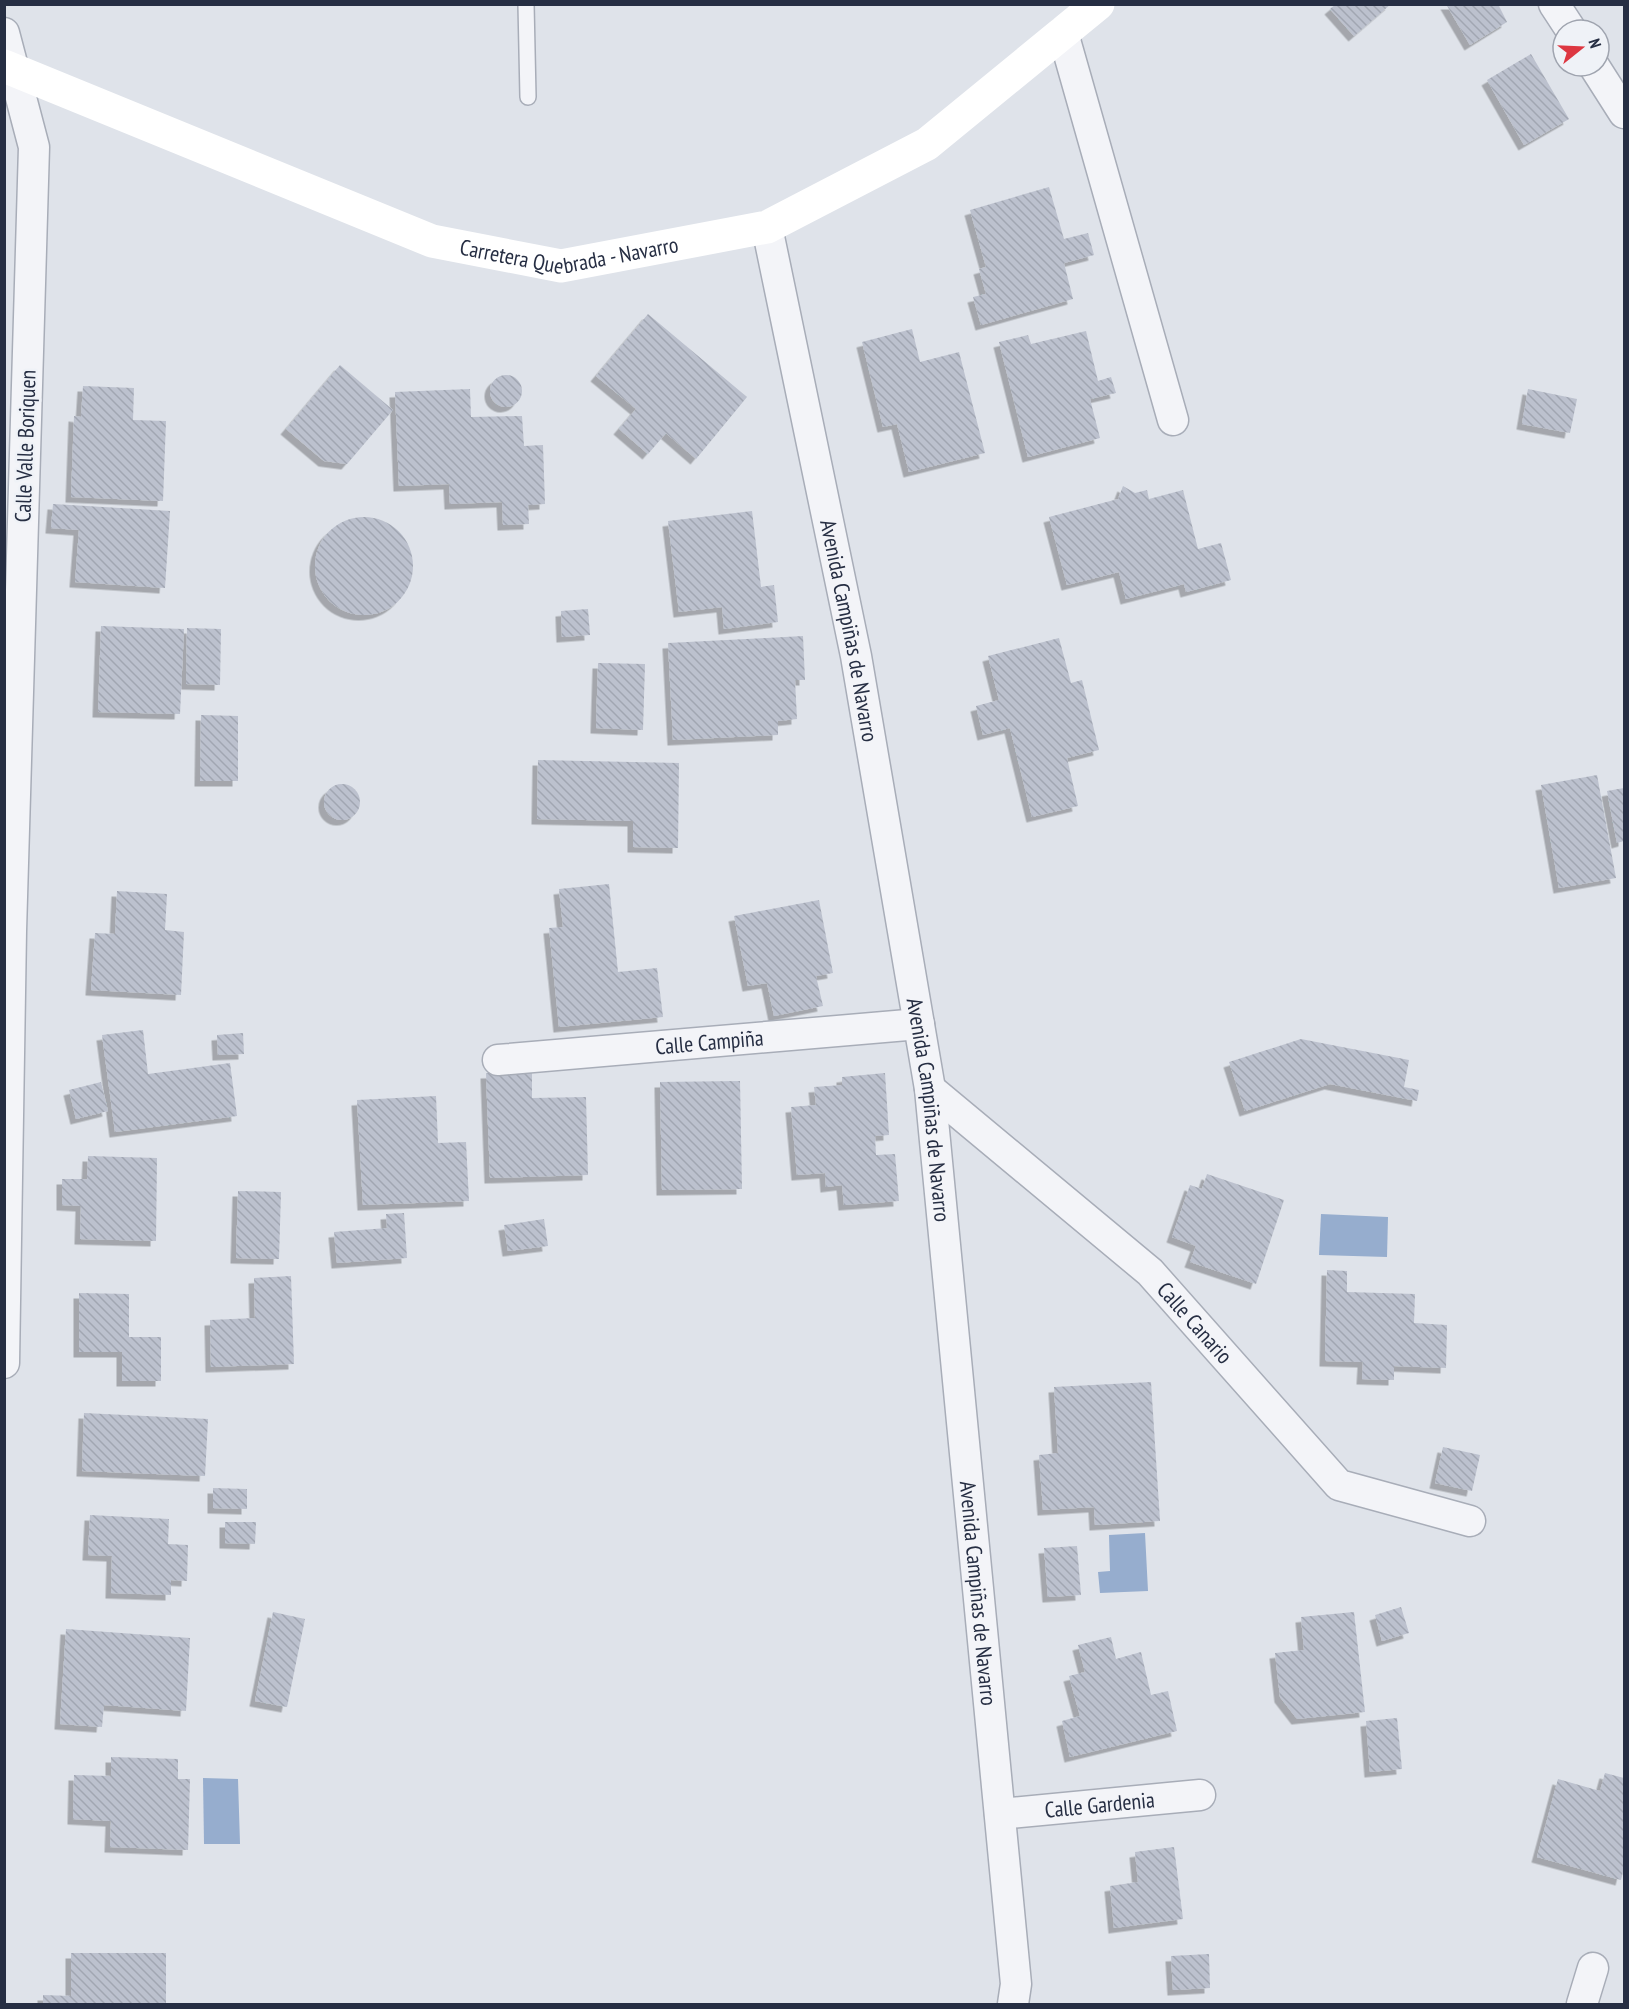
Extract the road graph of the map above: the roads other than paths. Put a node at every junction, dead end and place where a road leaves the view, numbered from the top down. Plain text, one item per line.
1 (526, 4) edge
2 (1098, 4) edge
3 (1554, 4) edge
4 (1563, 18) edge
5 (4, 33) edge
6 (1063, 33) junction
7 (10, 69) edge
8 (1602, 78) edge
9 (528, 97) dead end
10 (1624, 113) edge
11 (767, 227) junction
12 (1173, 420) dead end
13 (919, 1024) junction
14 (498, 1060) dead end
15 (930, 1089) junction
16 (4, 1363) edge
17 (1470, 1521) dead end
18 (1200, 1795) dead end
19 (1000, 1814) junction
20 (1593, 1968) dead end
21 (1013, 2004) edge
22 (1582, 2004) edge

1 - 9 lane
2 - 6 street, Carretera Quebrada - Navarro
3 - 4 street
5 - 7 street, Calle Valle Boriquen
6 - 11 street, Carretera Quebrada - Navarro
6 - 12 street
7 - 11 street, Carretera Quebrada - Navarro
7 - 16 street, Calle Valle Boriquen
8 - 10 street
11 - 13 street, Avenida Campiñas de Navarro
13 - 14 street, Calle Campiña
13 - 15 street, Avenida Campiñas de Navarro
15 - 17 street, Calle Canario
15 - 19 street, Avenida Campiñas de Navarro
18 - 19 street, Calle Gardenia
19 - 21 street, Avenida Campiñas de Navarro
20 - 22 street

